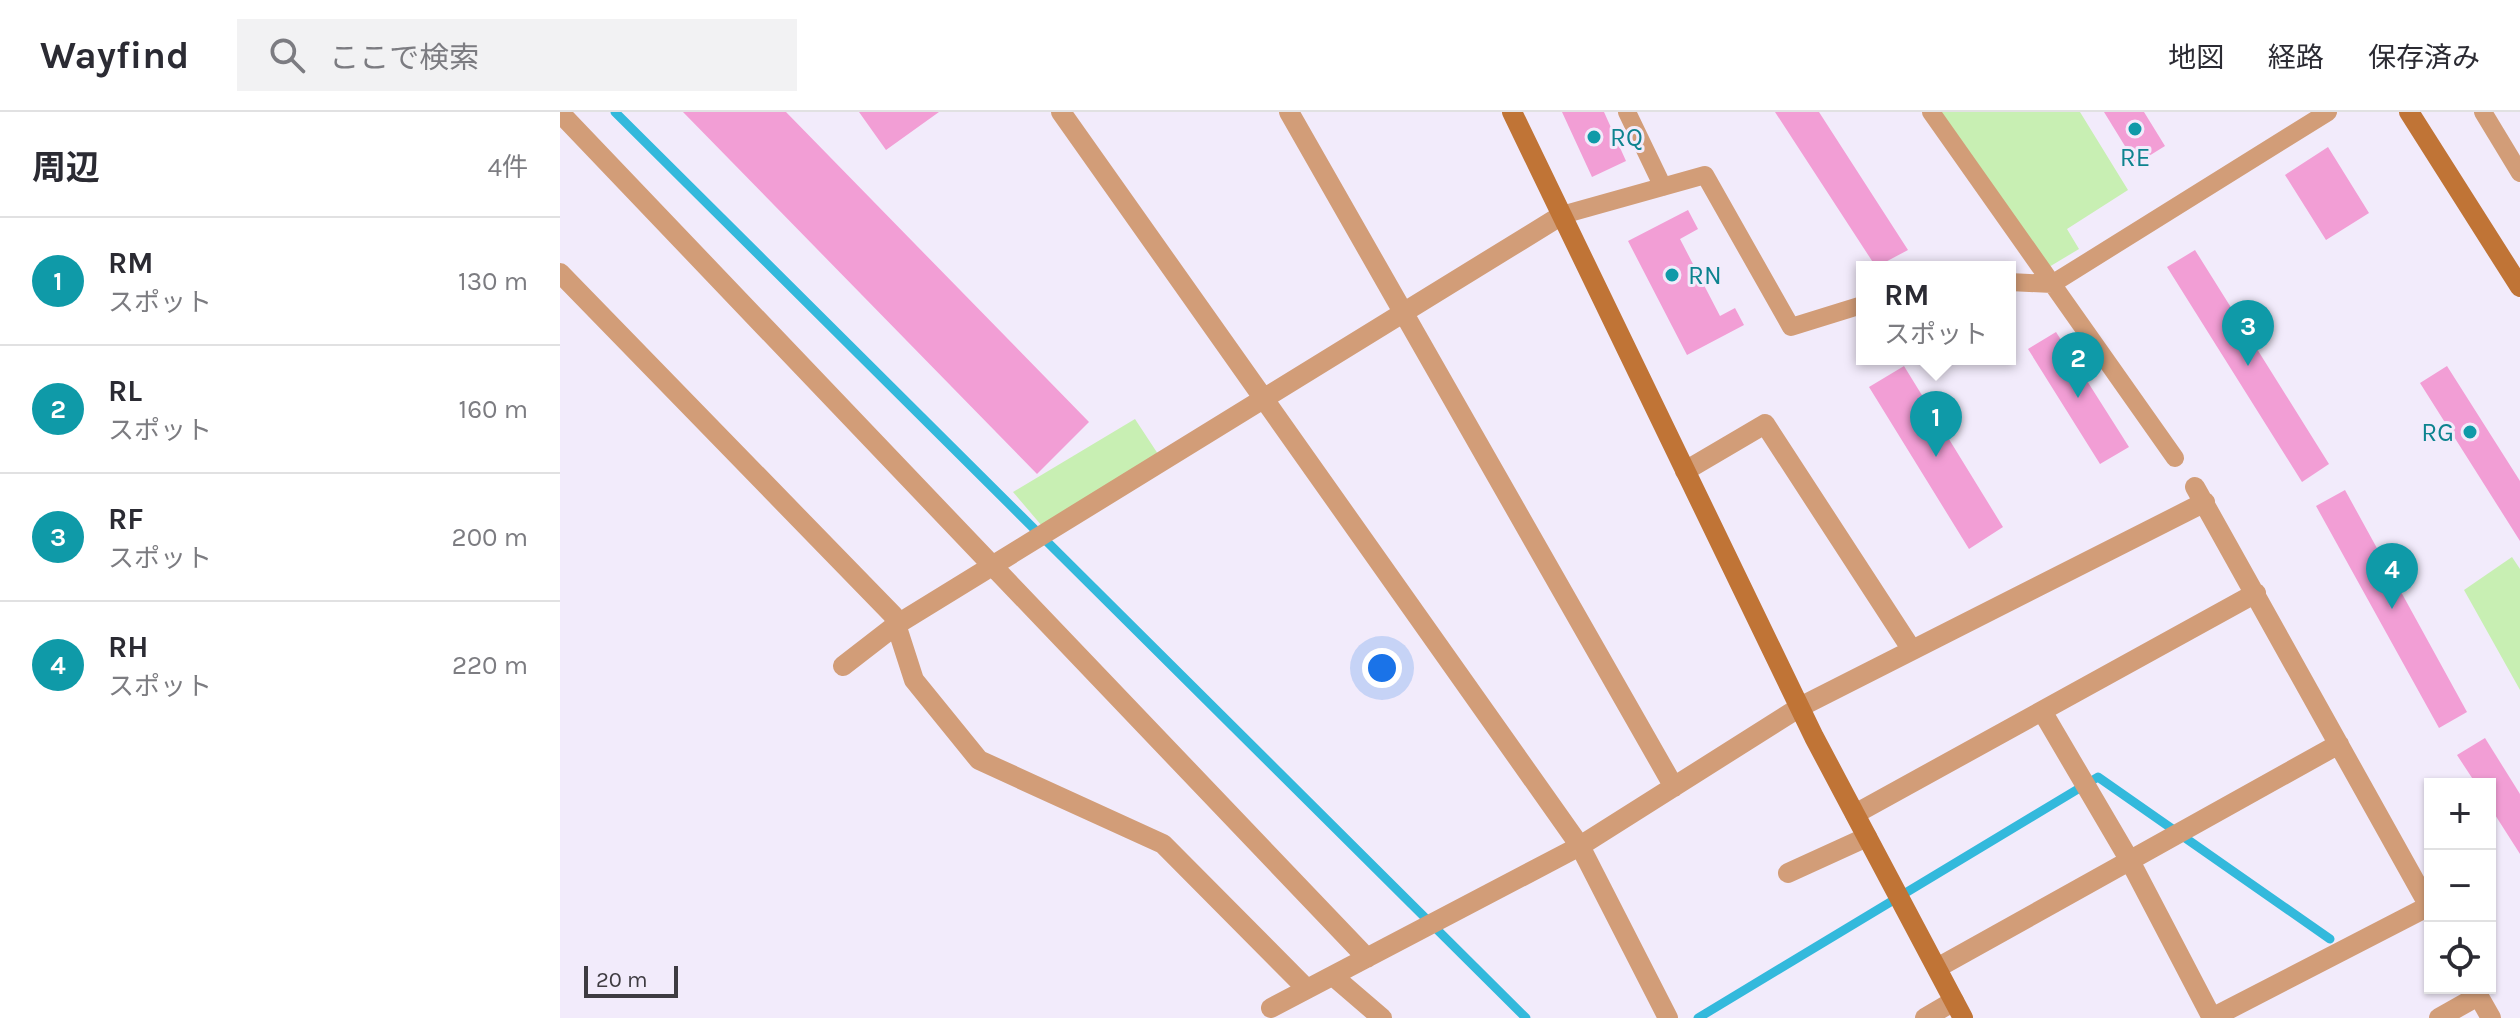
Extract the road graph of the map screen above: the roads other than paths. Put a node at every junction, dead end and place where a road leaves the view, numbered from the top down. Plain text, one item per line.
1 (1061, 112) edge
2 (1289, 112) edge
3 (1512, 112) edge
4 (1627, 112) edge
5 (1931, 112) edge
6 (2328, 112) edge
7 (2409, 112) edge
8 (2483, 112) edge
9 (566, 117) edge
10 (2520, 173) edge
11 (1663, 187) junction
12 (1562, 215) junction
13 (560, 273) edge
14 (2016, 282) edge
15 (2052, 284) junction
16 (2520, 287) edge
17 (1856, 307) edge
18 (1401, 313) junction
19 (1263, 398) junction
20 (2175, 458) dead end
21 (1685, 471) junction
22 (991, 565) junction
23 (2256, 593) junction
24 (896, 625) junction
25 (1912, 650) junction
26 (843, 666) dead end
27 (1800, 707) junction
28 (2042, 711) junction
29 (2339, 744) junction
30 (1674, 787) junction
31 (1855, 814) junction
32 (1867, 837) junction
33 (1580, 846) junction
34 (2130, 861) junction
35 (1788, 873) dead end
36 (2424, 896) edge
37 (2424, 910) edge
38 (1367, 958) junction
39 (1937, 968) junction
40 (1333, 976) junction
41 (1307, 989) junction
42 (2473, 994) edge
43 (2477, 994) edge
44 (1271, 1008) dead end
45 (1959, 1010) edge
46 (1382, 1018) edge
47 (1668, 1018) edge
48 (1925, 1018) edge
49 (2212, 1018) edge
50 (2439, 1018) edge
51 (2491, 1018) edge

1 - 19 street
2 - 18 street
3 - 12 street
4 - 11 lane
5 - 15 lane
6 - 15 lane
7 - 16 street
8 - 10 lane
9 - 22 street
11 - 12 lane
11 - 17 lane
12 - 18 street
12 - 21 street
13 - 24 street
14 - 15 lane
15 - 20 lane
18 - 19 street
18 - 30 street
19 - 22 street
19 - 33 street
21 - 25 street
21 - 27 street
22 - 24 street
22 - 38 street
23 - 25 street
23 - 28 street
23 - 29 street
24 - 26 street
24 - 41 street
25 - 27 street
27 - 30 street
27 - 31 street
28 - 31 street
28 - 34 street
29 - 34 street
29 - 36 street
30 - 33 street
31 - 32 street
32 - 35 street
32 - 39 street
33 - 38 street
33 - 47 street
34 - 39 street
34 - 49 street
37 - 49 street
38 - 40 street
39 - 45 street
40 - 41 street
40 - 46 street
41 - 44 street
42 - 50 street
43 - 51 street
45 - 48 street

